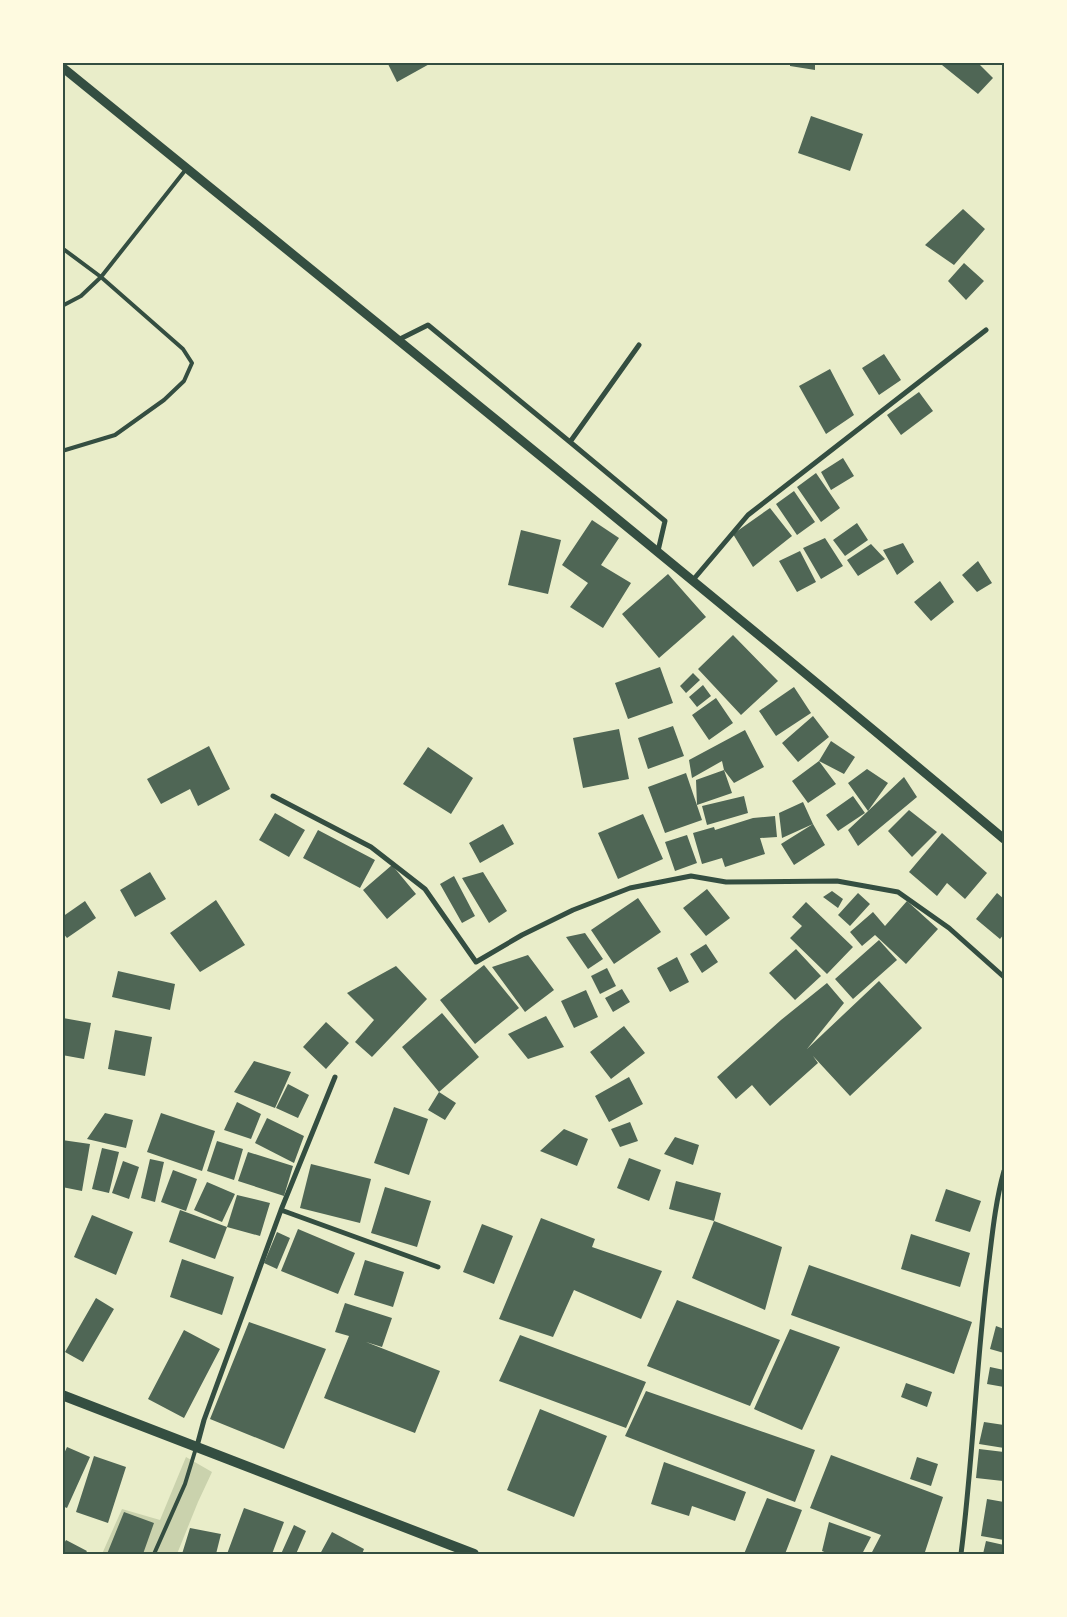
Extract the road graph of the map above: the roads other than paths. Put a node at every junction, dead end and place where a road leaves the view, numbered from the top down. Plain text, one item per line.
1 (62, 67) edge
2 (187, 168) junction
3 (62, 248) edge
4 (101, 277) junction
5 (62, 306) edge
6 (986, 330) dead end
7 (398, 340) junction
8 (639, 345) dead end
9 (570, 442) junction
10 (62, 450) edge
11 (658, 552) junction
12 (693, 580) junction
13 (272, 796) dead end
14 (1004, 839) edge
15 (1004, 977) edge
16 (335, 1077) dead end
17 (1004, 1171) edge
18 (281, 1210) junction
19 (438, 1267) dead end
20 (62, 1395) edge
21 (197, 1446) junction
22 (154, 1554) edge
23 (474, 1554) edge
24 (961, 1554) edge

1 - 2 street
2 - 4 lane
2 - 7 street
3 - 4 lane
4 - 5 lane
4 - 10 lane
6 - 12 street
7 - 9 street
7 - 11 street
8 - 9 street
9 - 11 street
11 - 12 street
12 - 14 street
13 - 15 street
16 - 18 street
17 - 24 street
18 - 19 street
18 - 21 street
20 - 21 main road
21 - 22 lane
21 - 23 main road

